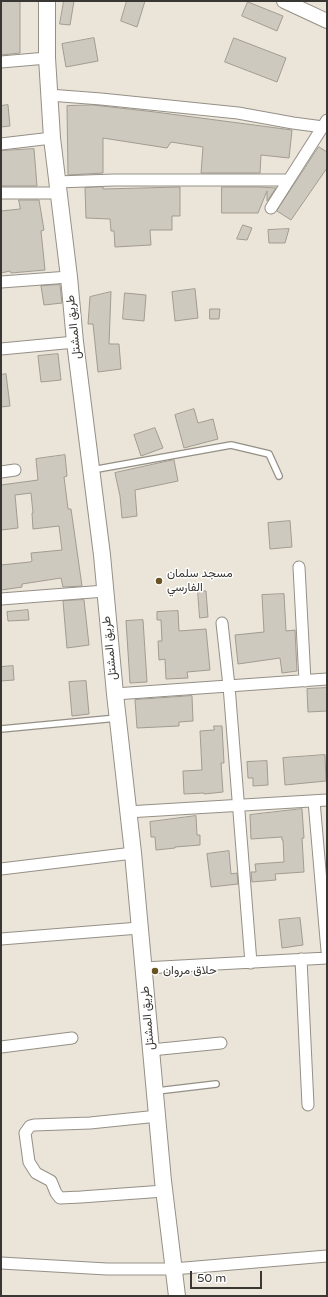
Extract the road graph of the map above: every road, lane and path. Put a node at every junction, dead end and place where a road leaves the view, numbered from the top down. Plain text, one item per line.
1 (47, 1) edge
2 (284, 1) edge
3 (327, 21) edge
4 (47, 58) junction
5 (1, 62) edge
6 (50, 96) junction
7 (325, 123) edge
8 (52, 138) junction
9 (1, 144) edge
10 (289, 180) junction
11 (58, 188) junction
12 (1, 193) edge
13 (271, 208) dead end
14 (69, 277) junction
15 (1, 282) edge
16 (75, 342) junction
17 (1, 349) edge
18 (15, 470) dead end
19 (92, 470) junction
20 (1, 472) edge
21 (279, 476) dead end
22 (299, 567) dead end
23 (105, 591) junction
24 (1, 599) edge
25 (222, 623) dead end
26 (327, 679) edge
27 (305, 681) junction
28 (229, 686) junction
29 (115, 694) junction
30 (118, 718) junction
31 (1, 729) edge
32 (327, 800) edge
33 (314, 801) junction
34 (239, 806) junction
35 (127, 812) junction
36 (133, 853) junction
37 (1, 869) edge
38 (140, 928) junction
39 (1, 939) edge
40 (327, 951) edge
41 (327, 958) edge
42 (301, 959) junction
43 (251, 962) junction
44 (144, 968) junction
45 (72, 1038) dead end
46 (221, 1043) dead end
47 (1, 1047) edge
48 (152, 1050) junction
49 (216, 1084) dead end
50 (155, 1091) junction
51 (308, 1105) dead end
52 (158, 1116) junction
53 (164, 1191) junction
54 (327, 1256) edge
55 (1, 1263) edge
56 (173, 1269) junction
57 (177, 1296) edge

1 - 4 main road, طريق المشتل
2 - 3 street
4 - 5 street
4 - 6 main road, طريق المشتل
6 - 7 street
6 - 8 main road, طريق المشتل
7 - 10 street
8 - 9 street
8 - 11 main road, طريق المشتل
10 - 11 street
10 - 13 street
11 - 12 street
11 - 14 main road, طريق المشتل
14 - 15 street
14 - 16 main road, طريق المشتل
16 - 17 street
16 - 19 main road, طريق المشتل
18 - 20 street
19 - 21 lane
19 - 23 main road, طريق المشتل
22 - 27 street
23 - 24 street
23 - 29 main road, طريق المشتل
25 - 28 street
26 - 27 street
27 - 28 street
28 - 29 street
28 - 34 street
29 - 30 main road, طريق المشتل
30 - 31 lane
30 - 35 main road, طريق المشتل
32 - 33 street
33 - 34 street
33 - 40 street
34 - 35 street
34 - 43 street
35 - 36 main road, طريق المشتل
36 - 37 street
36 - 38 main road, طريق المشتل
38 - 39 street
38 - 44 main road, طريق المشتل
41 - 42 street
42 - 43 street
42 - 51 street
43 - 44 street
44 - 48 main road, طريق المشتل
45 - 47 street
46 - 48 street
48 - 50 main road, طريق المشتل
49 - 50 lane
50 - 52 main road, طريق المشتل
52 - 53 main road, طريق المشتل
52 - 53 street
53 - 56 main road, طريق المشتل
54 - 56 street
55 - 56 street
56 - 57 main road, طريق المشتل

